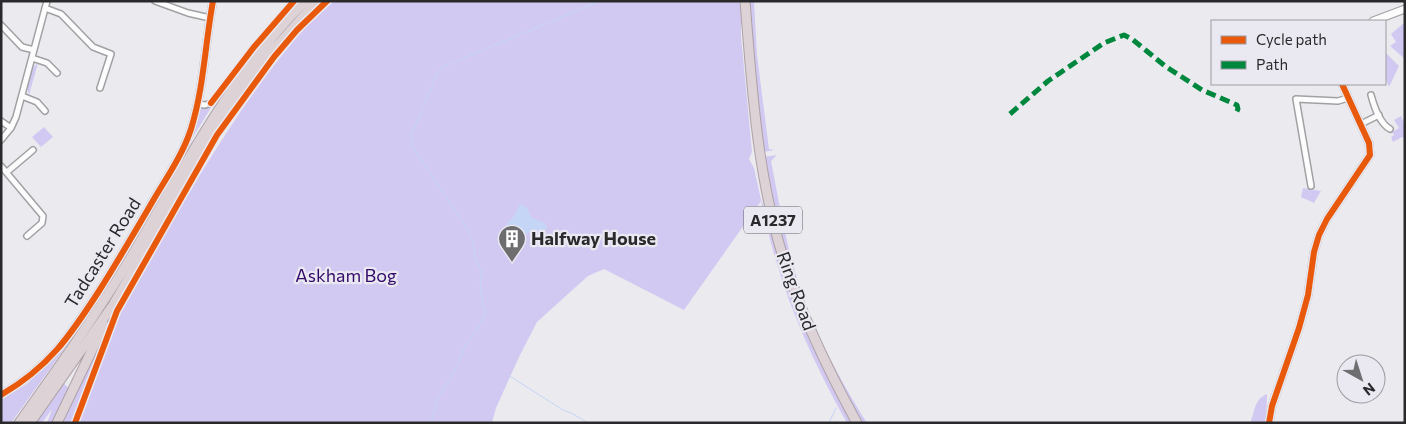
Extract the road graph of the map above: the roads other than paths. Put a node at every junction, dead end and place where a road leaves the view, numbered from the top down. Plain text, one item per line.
1 (47, 1) edge
2 (155, 1) edge
3 (213, 1) edge
4 (294, 1) edge
5 (304, 1) edge
6 (317, 1) edge
7 (745, 1) edge
8 (45, 8) junction
9 (1405, 9) edge
10 (210, 18) junction
11 (1376, 20) edge
12 (1, 25) edge
13 (34, 50) junction
14 (111, 54) junction
15 (117, 56) dead end
16 (32, 58) junction
17 (57, 74) dead end
18 (1342, 85) edge
19 (100, 88) dead end
20 (1371, 95) dead end
21 (22, 96) junction
22 (1348, 98) junction
23 (197, 104) junction
24 (45, 111) dead end
25 (1378, 115) junction
26 (1, 122) edge
27 (1361, 124) junction
28 (11, 128) junction
29 (1390, 129) dead end
30 (1, 140) edge
31 (33, 150) dead end
32 (1, 166) edge
33 (7, 172) junction
34 (1311, 186) dead end
35 (27, 236) dead end
36 (113, 304) junction
37 (1, 395) edge
38 (19, 423) edge
39 (30, 423) edge
40 (57, 423) edge
41 (857, 423) edge
42 (1269, 423) edge

1 - 8 street
2 - 10 street
3 - 10 street, Tadcaster Road
4 - 23 street
5 - 38 highway
6 - 36 highway
7 - 41 highway, Ring Road / A1237
8 - 13 street
8 - 14 street
9 - 11 street
10 - 23 street, Tadcaster Road
12 - 13 street
13 - 16 street
14 - 15 street
14 - 19 street
16 - 17 street
16 - 21 street
18 - 22 street
20 - 25 street
21 - 24 street
21 - 28 street
22 - 27 street
22 - 34 street
23 - 37 street, Tadcaster Road
25 - 27 street
25 - 29 street
26 - 28 street
27 - 42 street
28 - 30 street
31 - 33 street
32 - 33 street
33 - 35 street
36 - 39 highway
36 - 40 highway

